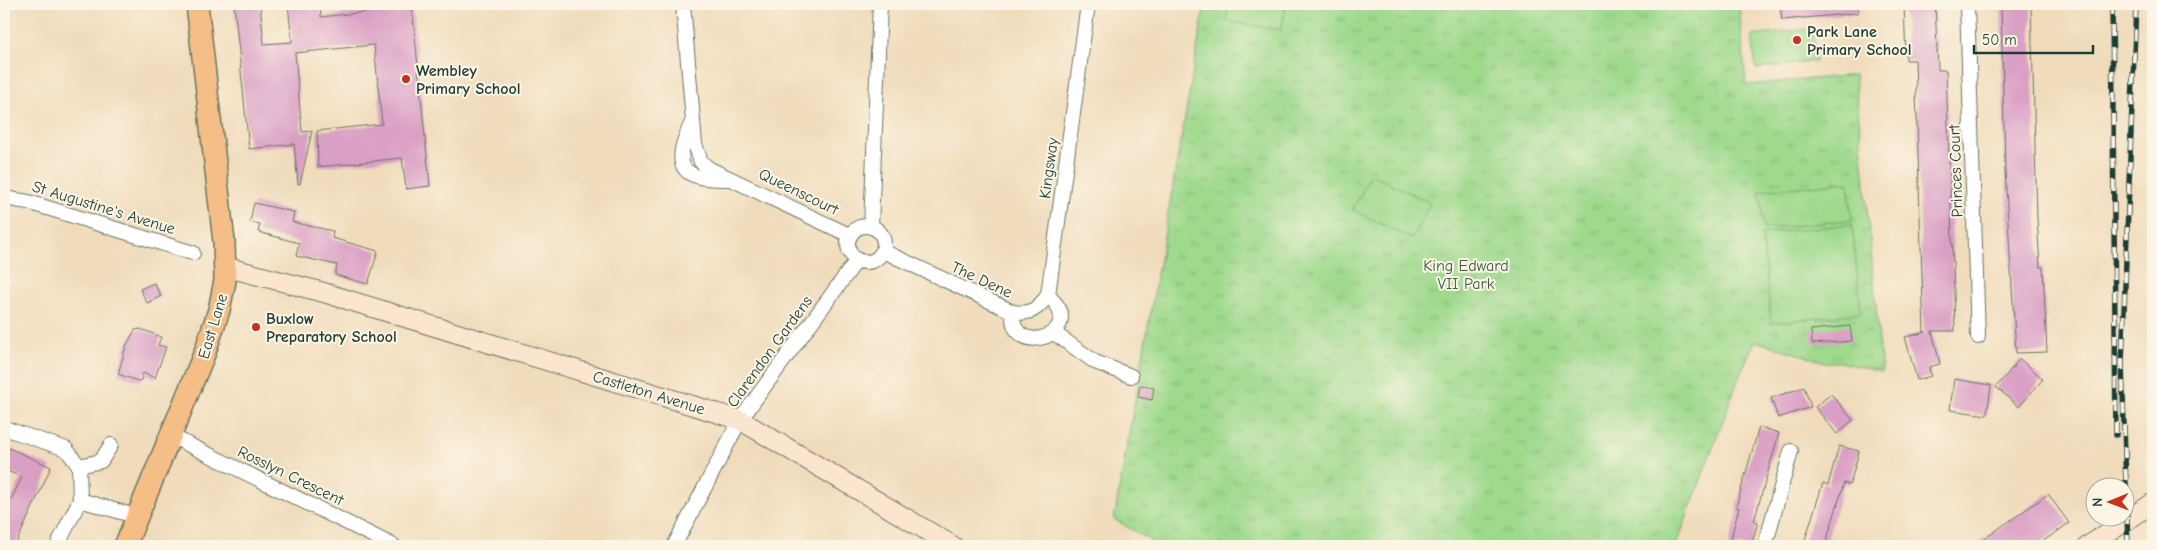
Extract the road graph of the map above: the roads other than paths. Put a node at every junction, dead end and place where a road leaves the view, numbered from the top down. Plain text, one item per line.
1 (197, 4) edge
2 (683, 4) edge
3 (880, 4) edge
4 (1088, 4) edge
5 (1966, 4) edge
6 (4, 198) edge
7 (871, 227) junction
8 (850, 235) junction
9 (883, 251) junction
10 (193, 253) dead end
11 (857, 260) junction
12 (226, 267) junction
13 (1048, 295) junction
14 (1012, 312) junction
15 (1054, 333) junction
16 (1978, 337) dead end
17 (1131, 376) dead end
18 (740, 420) junction
19 (4, 428) edge
20 (171, 436) junction
21 (111, 445) dead end
22 (1791, 451) dead end
23 (79, 466) junction
24 (80, 500) junction
25 (2153, 503) edge
26 (138, 516) junction
27 (57, 546) edge
28 (125, 546) edge
29 (394, 546) edge
30 (674, 546) edge
31 (953, 546) edge
32 (1765, 546) edge
33 (2088, 546) edge

1 - 12 main road, East Lane
2 - 8 street, Queenscourt
3 - 7 street
4 - 13 street, Kingsway
5 - 16 street, Princes Court
6 - 10 street, St Augustine's Avenue
7 - 8 street
7 - 9 street
8 - 11 street
9 - 11 street
9 - 14 street, The Dene
11 - 18 street, Clarendon Gardens
12 - 18 street, Castleton Avenue
12 - 20 main road, East Lane
13 - 14 street
13 - 15 street
14 - 15 street, The Dene
15 - 17 street
18 - 30 street, Clarendon Gardens
18 - 31 street, Castleton Avenue
19 - 23 street
20 - 26 main road, East Lane
20 - 29 street, Rosslyn Crescent
21 - 23 street
22 - 32 street
23 - 24 street
24 - 26 street
24 - 27 street
25 - 33 street
26 - 28 main road, East Lane

